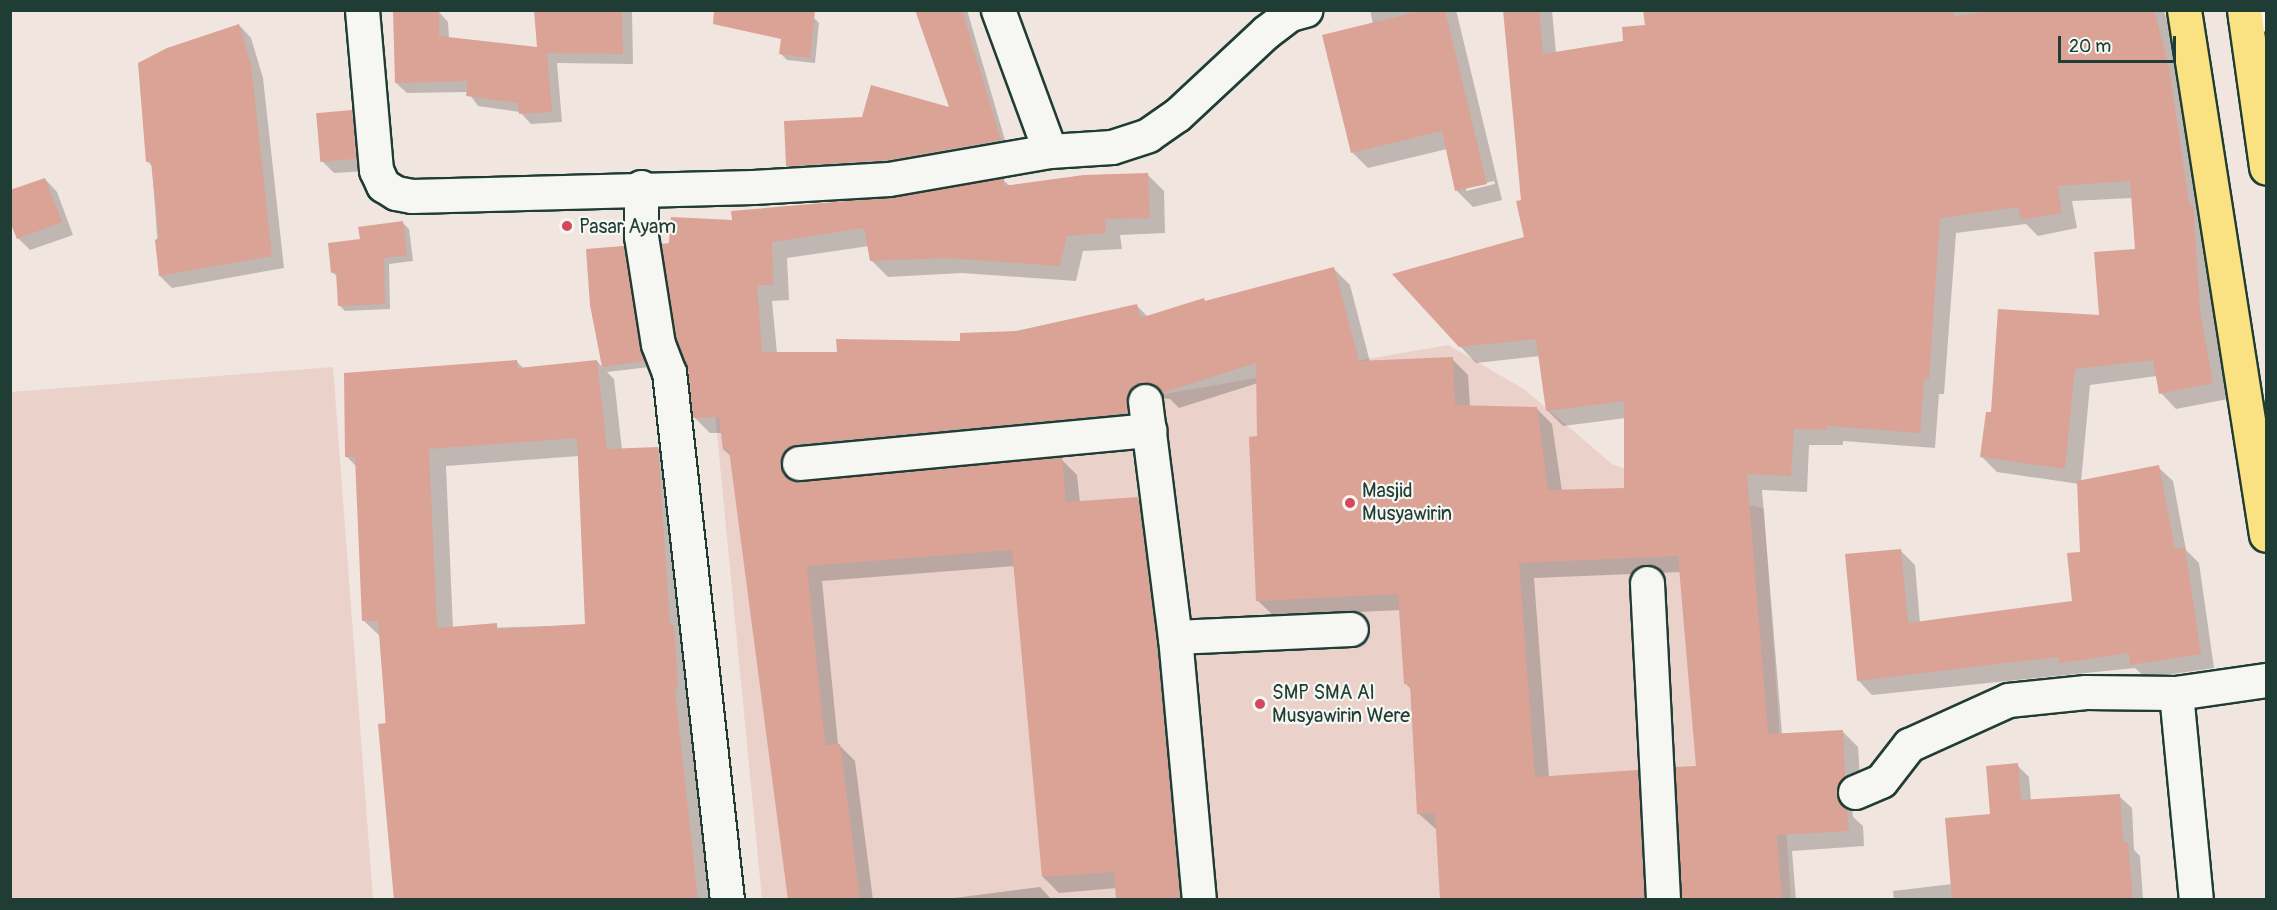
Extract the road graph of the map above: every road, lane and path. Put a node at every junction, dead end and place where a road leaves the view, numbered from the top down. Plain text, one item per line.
1 (362, 10) edge
2 (998, 10) edge
3 (1305, 10) edge
4 (2184, 10) edge
5 (2252, 14) edge
6 (2261, 94) edge
7 (1050, 151) junction
8 (2266, 167) edge
9 (641, 187) junction
10 (799, 463) dead end
11 (2266, 535) edge
12 (1647, 583) dead end
13 (1351, 629) dead end
14 (1175, 637) junction
15 (2266, 680) edge
16 (2176, 693) junction
17 (1854, 792) dead end
18 (728, 900) edge
19 (1199, 900) edge
20 (1663, 900) edge
21 (2196, 900) edge

1 - 9 street
2 - 7 street
3 - 7 street
4 - 11 highway
5 - 6 highway
6 - 8 highway
7 - 9 street
9 - 18 street
10 - 14 street
12 - 20 street
13 - 14 street
14 - 19 street
15 - 16 street
16 - 17 street
16 - 21 street

